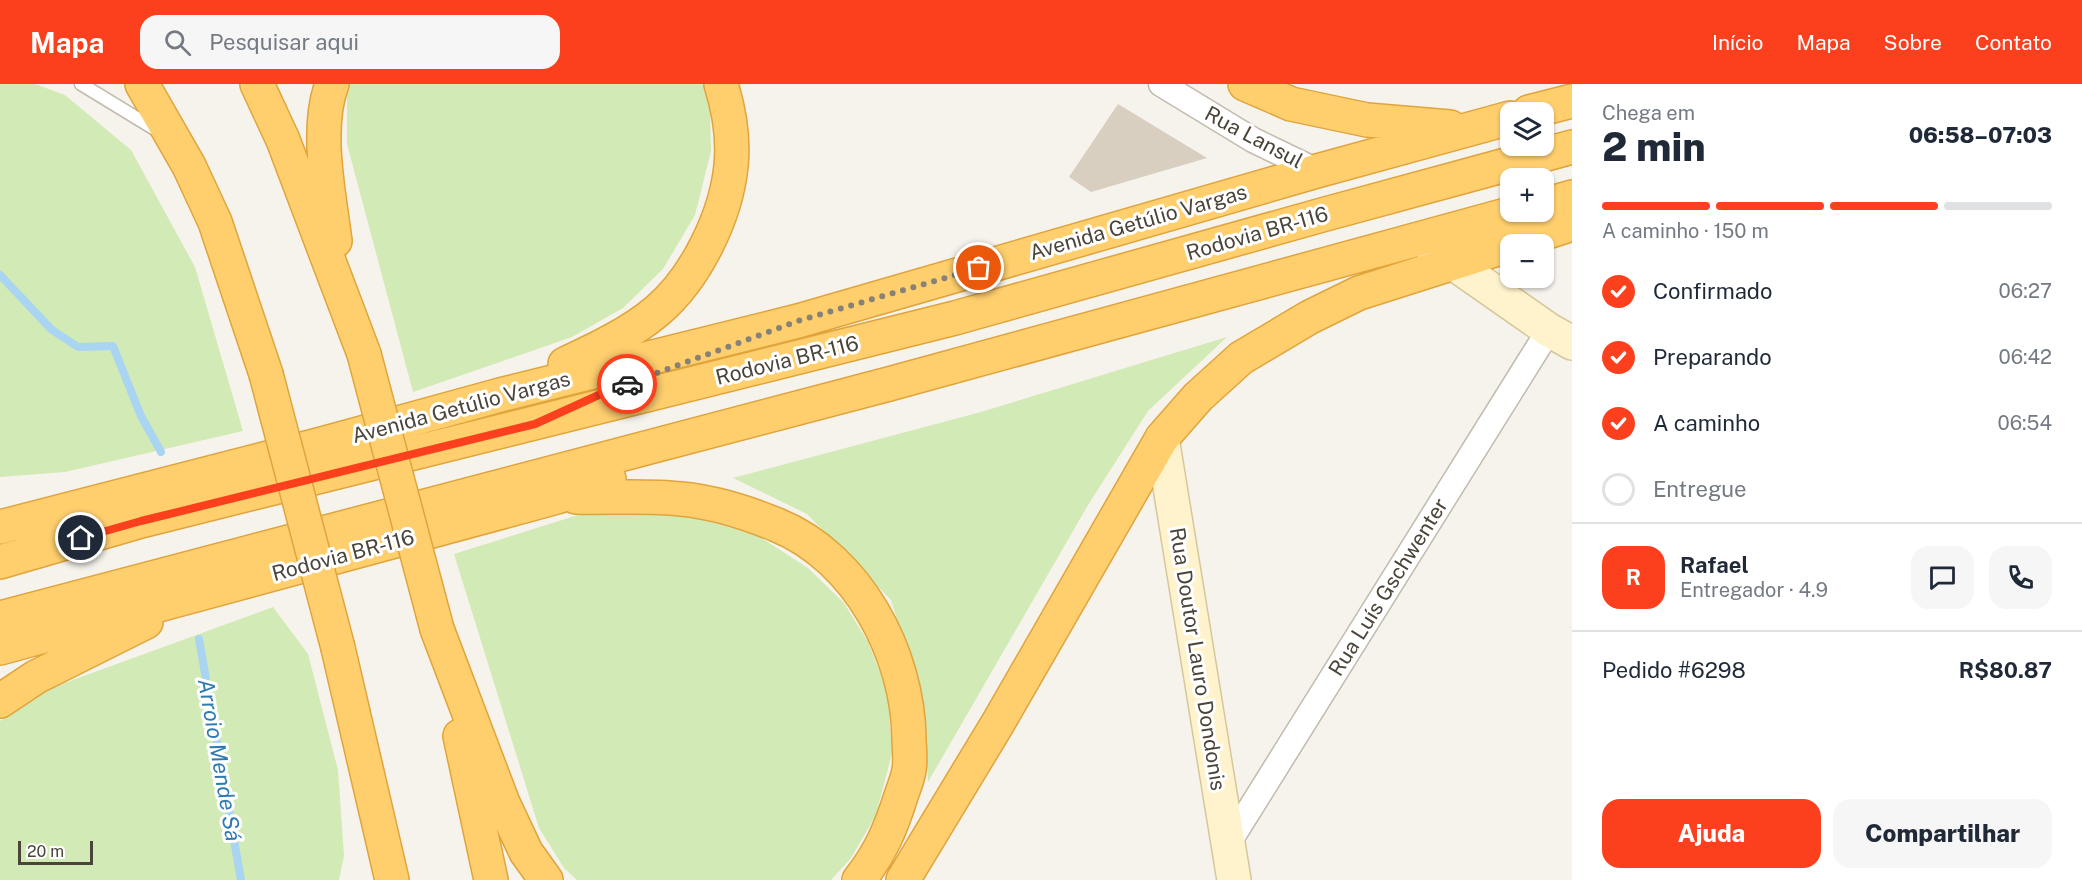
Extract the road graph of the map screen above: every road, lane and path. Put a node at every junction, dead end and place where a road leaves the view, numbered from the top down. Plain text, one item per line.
1 (81, 84) edge
2 (142, 84) edge
3 (257, 84) edge
4 (332, 84) edge
5 (722, 84) edge
6 (1161, 84) edge
7 (1245, 84) edge
8 (1572, 101) edge
9 (1554, 106) edge
10 (1500, 121) edge
11 (1473, 129) junction
12 (175, 140) junction
13 (1572, 147) edge
14 (1317, 171) junction
15 (1572, 197) edge
16 (1554, 202) edge
17 (1500, 216) edge
18 (1572, 225) edge
19 (1545, 234) edge
20 (1417, 238) junction
21 (1500, 248) edge
22 (1453, 263) junction
23 (342, 299) junction
24 (798, 321) junction
25 (1560, 336) edge
26 (889, 384) junction
27 (500, 394) junction
28 (535, 424) junction
29 (1162, 438) junction
30 (557, 496) junction
31 (0, 515) edge
32 (35, 517) junction
33 (0, 527) edge
34 (0, 562) edge
35 (205, 593) junction
36 (0, 618) edge
37 (437, 629) junction
38 (0, 648) edge
39 (0, 701) edge
40 (370, 789) junction
41 (1228, 844) junction
42 (370, 880) edge
43 (392, 880) edge
44 (490, 880) edge
45 (546, 880) edge
46 (858, 880) edge
47 (903, 880) edge
48 (1234, 880) edge

1 - 12 lane
2 - 12 highway
3 - 23 highway
4 - 23 highway
5 - 27 highway
6 - 14 street, Rua Lansul
7 - 11 highway
8 - 9 highway
10 - 11 highway, Avenida Getúlio Vargas
11 - 14 highway, Avenida Getúlio Vargas
12 - 40 highway, bridge
13 - 28 highway, Rodovia BR-116
14 - 24 highway, Avenida Getúlio Vargas
15 - 16 highway
17 - 20 highway, Rodovia BR-116
18 - 19 highway
20 - 22 street
20 - 26 highway, Rodovia BR-116
21 - 22 highway
22 - 25 street
22 - 29 highway
23 - 37 highway, bridge
24 - 27 highway, Avenida Getúlio Vargas
24 - 28 highway
25 - 41 street, Rua Luís Gschwenter
26 - 30 highway, Rodovia BR-116
26 - 36 highway, Rodovia BR-116
27 - 32 highway, Avenida Getúlio Vargas
28 - 34 highway, Rodovia BR-116
29 - 41 street, Rua Doutor Lauro Dondonis
29 - 47 highway
30 - 35 highway, Rodovia BR-116
30 - 46 highway
31 - 32 lane
32 - 33 highway, Avenida Getúlio Vargas
35 - 38 highway, Rodovia BR-116
35 - 39 highway
37 - 44 highway
37 - 45 highway
40 - 42 highway
40 - 43 highway
41 - 48 street, Rua Doutor Lauro Dondonis

